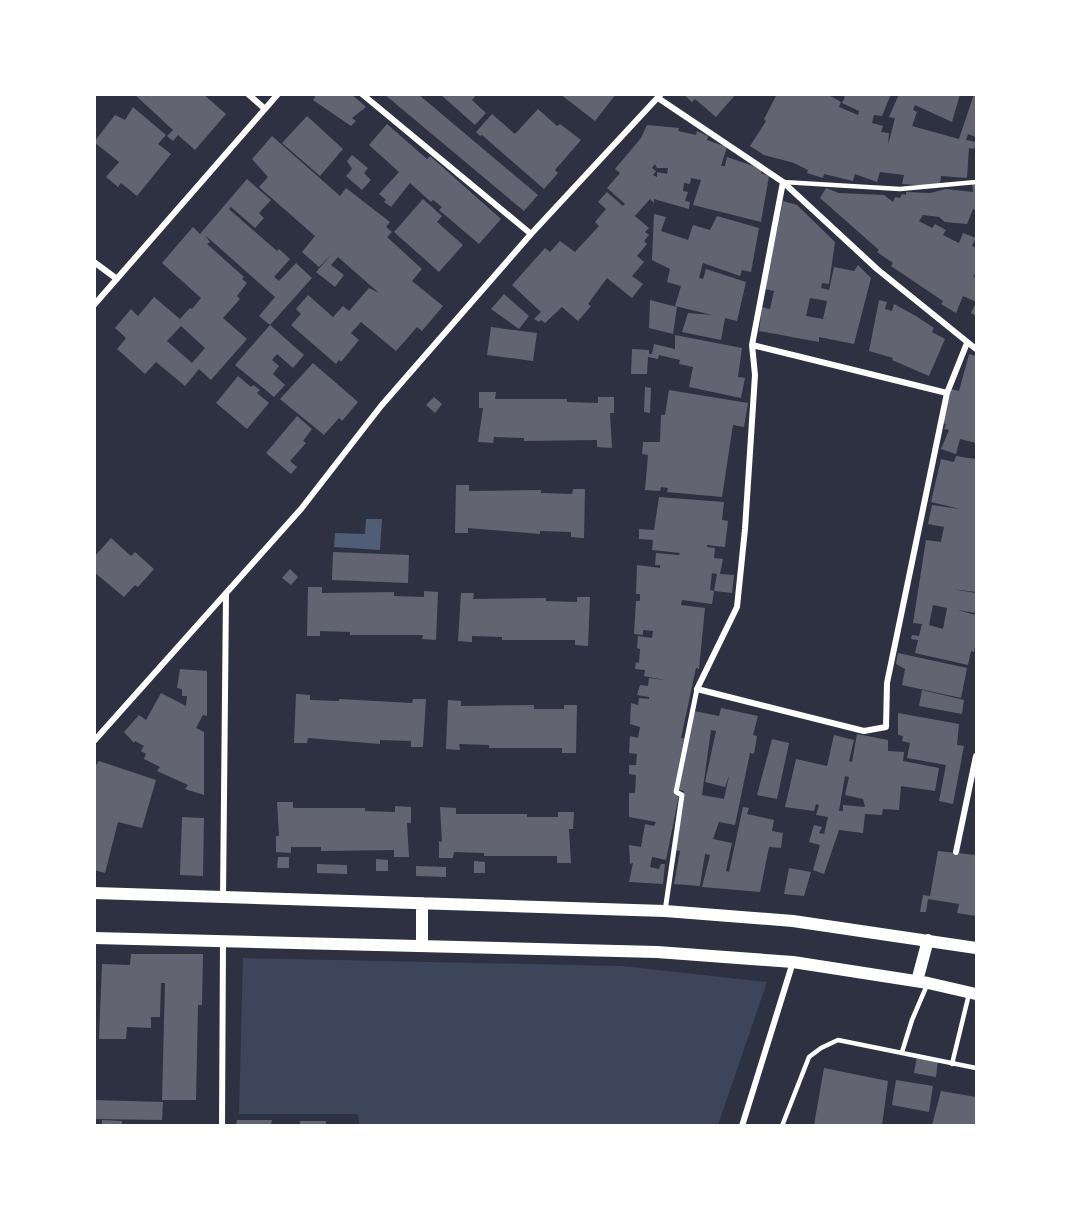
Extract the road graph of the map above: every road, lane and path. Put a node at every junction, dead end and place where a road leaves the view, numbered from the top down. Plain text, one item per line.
1 (248, 94) edge
2 (278, 94) edge
3 (362, 94) edge
4 (660, 96) edge
5 (264, 109) junction
6 (783, 182) junction
7 (976, 182) edge
8 (531, 234) junction
9 (94, 262) edge
10 (117, 279) junction
11 (94, 305) edge
12 (967, 343) junction
13 (752, 345) junction
14 (976, 349) edge
15 (947, 393) junction
16 (226, 594) junction
17 (697, 689) junction
18 (94, 741) edge
19 (976, 756) edge
20 (957, 852) dead end
21 (94, 894) edge
22 (224, 898) junction
23 (422, 903) junction
24 (665, 911) junction
25 (94, 938) edge
26 (928, 940) junction
27 (223, 942) junction
28 (422, 945) junction
29 (976, 948) edge
30 (793, 962) junction
31 (923, 982) junction
32 (973, 994) edge
33 (902, 1052) junction
34 (952, 1064) junction
35 (976, 1068) edge
36 (222, 1125) edge
37 (742, 1125) edge
38 (782, 1125) edge

1 - 5 street
2 - 5 street
3 - 8 street
4 - 6 street
4 - 8 street
5 - 10 street
6 - 7 lane
6 - 12 street
6 - 13 street
8 - 16 street
9 - 10 street
10 - 11 street
12 - 14 street
12 - 15 street
13 - 15 street
13 - 17 street
15 - 17 street
16 - 18 street
16 - 22 street
17 - 24 street
19 - 20 street
21 - 22 main road
22 - 23 main road
23 - 24 main road
23 - 28 main road
24 - 26 main road
25 - 27 main road
26 - 29 main road
26 - 31 main road
27 - 28 main road
27 - 36 street
28 - 30 main road
30 - 31 main road
30 - 37 street
31 - 32 main road
31 - 33 lane
32 - 34 lane
33 - 34 lane
33 - 38 lane
34 - 35 lane

